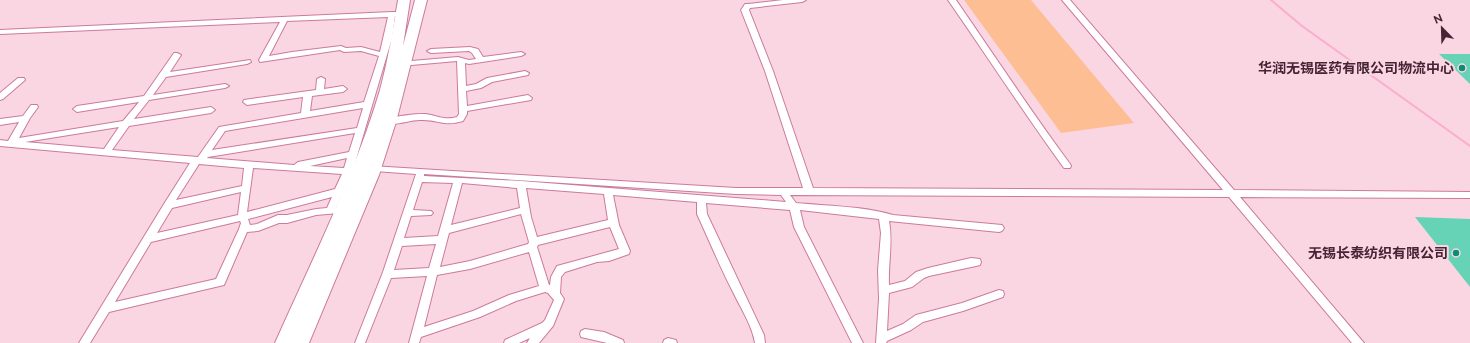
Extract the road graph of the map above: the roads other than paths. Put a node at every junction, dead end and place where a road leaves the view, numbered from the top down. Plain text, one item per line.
1 (421, 0) edge
2 (802, 0) edge
3 (952, 0) edge
4 (1066, 0) edge
5 (399, 9) edge
6 (285, 19) junction
7 (0, 32) edge
8 (521, 54) dead end
9 (177, 55) dead end
10 (461, 60) junction
11 (481, 60) junction
12 (390, 61) junction
13 (427, 61) junction
14 (247, 62) dead end
15 (525, 73) dead end
16 (165, 75) junction
17 (321, 79) dead end
18 (21, 80) dead end
19 (225, 86) dead end
20 (343, 88) dead end
21 (462, 89) junction
22 (320, 92) junction
23 (308, 93) junction
24 (0, 97) edge
25 (146, 98) junction
26 (528, 98) dead end
27 (247, 102) dead end
28 (368, 104) junction
29 (34, 107) dead end
30 (463, 109) junction
31 (77, 110) dead end
32 (211, 110) dead end
33 (305, 114) junction
34 (26, 118) junction
35 (389, 121) junction
36 (0, 122) edge
37 (126, 124) junction
38 (359, 130) junction
39 (0, 144) edge
40 (11, 144) junction
41 (106, 153) junction
42 (352, 154) junction
43 (200, 159) junction
44 (249, 165) junction
45 (1067, 166) dead end
46 (285, 167) junction
47 (374, 168) junction
48 (347, 171) junction
49 (419, 175) junction
50 (458, 180) junction
51 (521, 184) junction
52 (246, 188) junction
53 (783, 191) junction
54 (809, 191) junction
55 (338, 192) junction
56 (608, 192) junction
57 (1232, 194) junction
58 (1470, 195) edge
59 (701, 198) junction
60 (167, 206) junction
61 (794, 207) junction
62 (525, 210) junction
63 (336, 211) junction
64 (407, 213) junction
65 (428, 213) dead end
66 (883, 216) junction
67 (242, 217) junction
68 (613, 223) junction
69 (999, 228) dead end
70 (244, 229) junction
71 (445, 230) junction
72 (147, 239) junction
73 (442, 240) junction
74 (398, 242) junction
75 (533, 245) junction
76 (976, 262) dead end
77 (433, 272) junction
78 (387, 274) junction
79 (545, 288) junction
80 (884, 290) junction
81 (555, 294) junction
82 (999, 294) dead end
83 (106, 308) junction
84 (546, 327) junction
85 (585, 334) dead end
86 (415, 338) edge
87 (881, 341) edge
88 (84, 343) edge
89 (284, 343) edge
90 (300, 343) edge
91 (360, 343) edge
92 (509, 343) edge
93 (532, 343) edge
94 (620, 343) edge
95 (668, 343) edge
96 (672, 343) edge
97 (760, 343) edge
98 (858, 343) edge
99 (1359, 343) edge

1 - 12 main road
2 - 54 street
3 - 45 street
4 - 57 street
5 - 6 street
5 - 12 main road
6 - 7 street
6 - 12 street
8 - 11 street
9 - 16 street
10 - 11 street
10 - 13 street
10 - 21 street
11 - 13 street
12 - 13 street
12 - 28 street
12 - 35 main road
12 - 63 main road
14 - 16 street
15 - 21 street
16 - 25 street
17 - 22 street
18 - 24 street
19 - 25 street
20 - 22 street
21 - 30 street
22 - 23 street
23 - 27 street
23 - 33 street
25 - 31 street
25 - 37 street
26 - 30 street
28 - 33 street
28 - 38 street
29 - 34 street
30 - 35 street
32 - 37 street
33 - 43 street
34 - 36 street
34 - 40 street
35 - 47 main road
37 - 40 street
37 - 41 street
38 - 42 street
38 - 43 street
39 - 40 street
40 - 41 street
41 - 43 street
42 - 46 street
42 - 48 street
43 - 44 street
43 - 60 street
44 - 46 street
44 - 52 street
46 - 48 street
47 - 49 street
47 - 90 main road
48 - 55 street
49 - 50 street
49 - 53 street
49 - 64 street
50 - 51 street
50 - 71 street
51 - 56 street
51 - 62 street
52 - 60 street
52 - 67 street
53 - 54 street
53 - 61 street
54 - 57 street
55 - 63 street
55 - 67 street
56 - 59 street
56 - 68 street
57 - 58 street
57 - 99 street
59 - 61 street
59 - 97 street
60 - 72 street
61 - 66 street
61 - 98 street
62 - 71 street
62 - 75 street
63 - 70 street
63 - 89 main road
64 - 65 street
64 - 74 street
66 - 69 street
66 - 80 street
67 - 70 street
67 - 72 street
68 - 75 street
68 - 81 street
70 - 83 street
71 - 73 street
72 - 83 street
73 - 74 street
73 - 77 street
74 - 78 street
75 - 77 street
75 - 79 street
76 - 80 street
77 - 78 street
77 - 86 street
78 - 91 street
79 - 81 street
79 - 86 street
80 - 87 street
81 - 84 street
82 - 87 street
83 - 88 street
84 - 92 street
84 - 93 street
85 - 94 street
95 - 96 street

